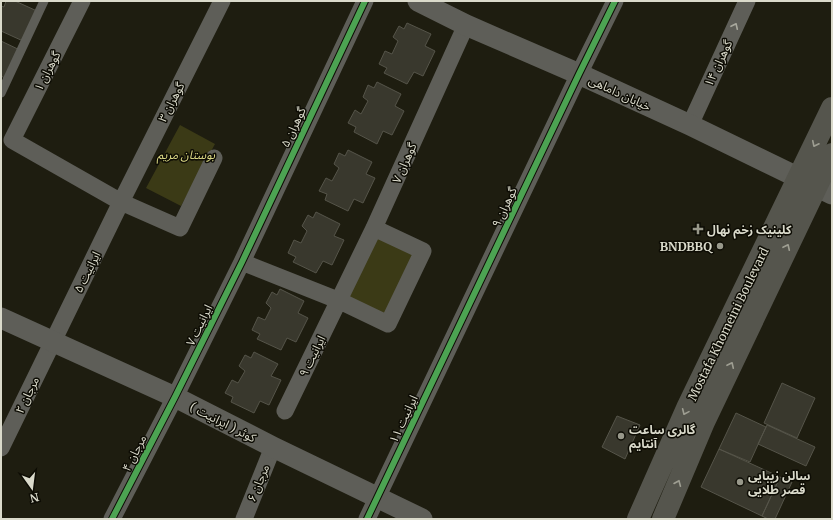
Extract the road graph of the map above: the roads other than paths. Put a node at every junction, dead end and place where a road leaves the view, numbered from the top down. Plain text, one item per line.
1 (44, 1) edge
2 (82, 1) edge
3 (222, 1) edge
4 (365, 1) edge
5 (418, 1) edge
6 (615, 1) edge
7 (747, 1) edge
8 (466, 25) junction
9 (579, 74) junction
10 (1, 93) edge
11 (832, 108) edge
12 (690, 125) junction
13 (832, 154) edge
14 (214, 158) dead end
15 (816, 186) edge
16 (121, 202) junction
17 (374, 228) junction
18 (242, 262) junction
19 (340, 301) junction
20 (1, 318) edge
21 (52, 342) junction
22 (448, 349) joint
23 (175, 397) junction
24 (285, 411) dead end
25 (273, 447) junction
26 (1, 448) edge
27 (377, 498) junction
28 (112, 519) edge
29 (244, 519) edge
30 (367, 519) edge
31 (422, 519) edge
32 (638, 519) edge
33 (663, 519) edge

1 - 10 lane
2 - 16 street, گوهران ۱
3 - 16 street, گوهران ۳
4 - 18 street, گوهران ۵
5 - 8 street, خیابان داماهی
6 - 9 street, گوهران ۹
12 -> 7 street, گوهران ۱۴
8 - 9 street, خیابان داماهی
8 - 17 street, گوهران ۷
9 - 12 street, خیابان داماهی
9 - 22 street, گوهران ۹
11 -> 15 main road, Mostafa Khomeini Boulevard
12 - 15 street, خیابان داماهی
13 - 15 main road, Mostafa Khomeini Boulevard
14 - 16 street
15 -> 32 main road, Mostafa Khomeini Boulevard
33 -> 15 main road, Mostafa Khomeini Boulevard
16 - 21 street, ایرانیت ۵
17 - 19 street, گوهران ۷
17 - 19 street
18 - 19 street
18 - 23 street, ایرانیت ۷
19 - 24 street, ایرانیت ۹
20 - 21 street, کوثر ( ایرانیت )
21 - 23 street, کوثر ( ایرانیت )
21 - 26 street, مرجان ۲
22 - 27 street, ایرانیت ۱۱
23 - 25 street, کوثر ( ایرانیت )
23 - 28 street, مرجان ۴
25 - 27 street, کوثر ( ایرانیت )
25 - 29 street, مرجان ۶
27 - 30 street, ایرانیت ۱۱
27 - 31 street, کوثر ( ایرانیت )

